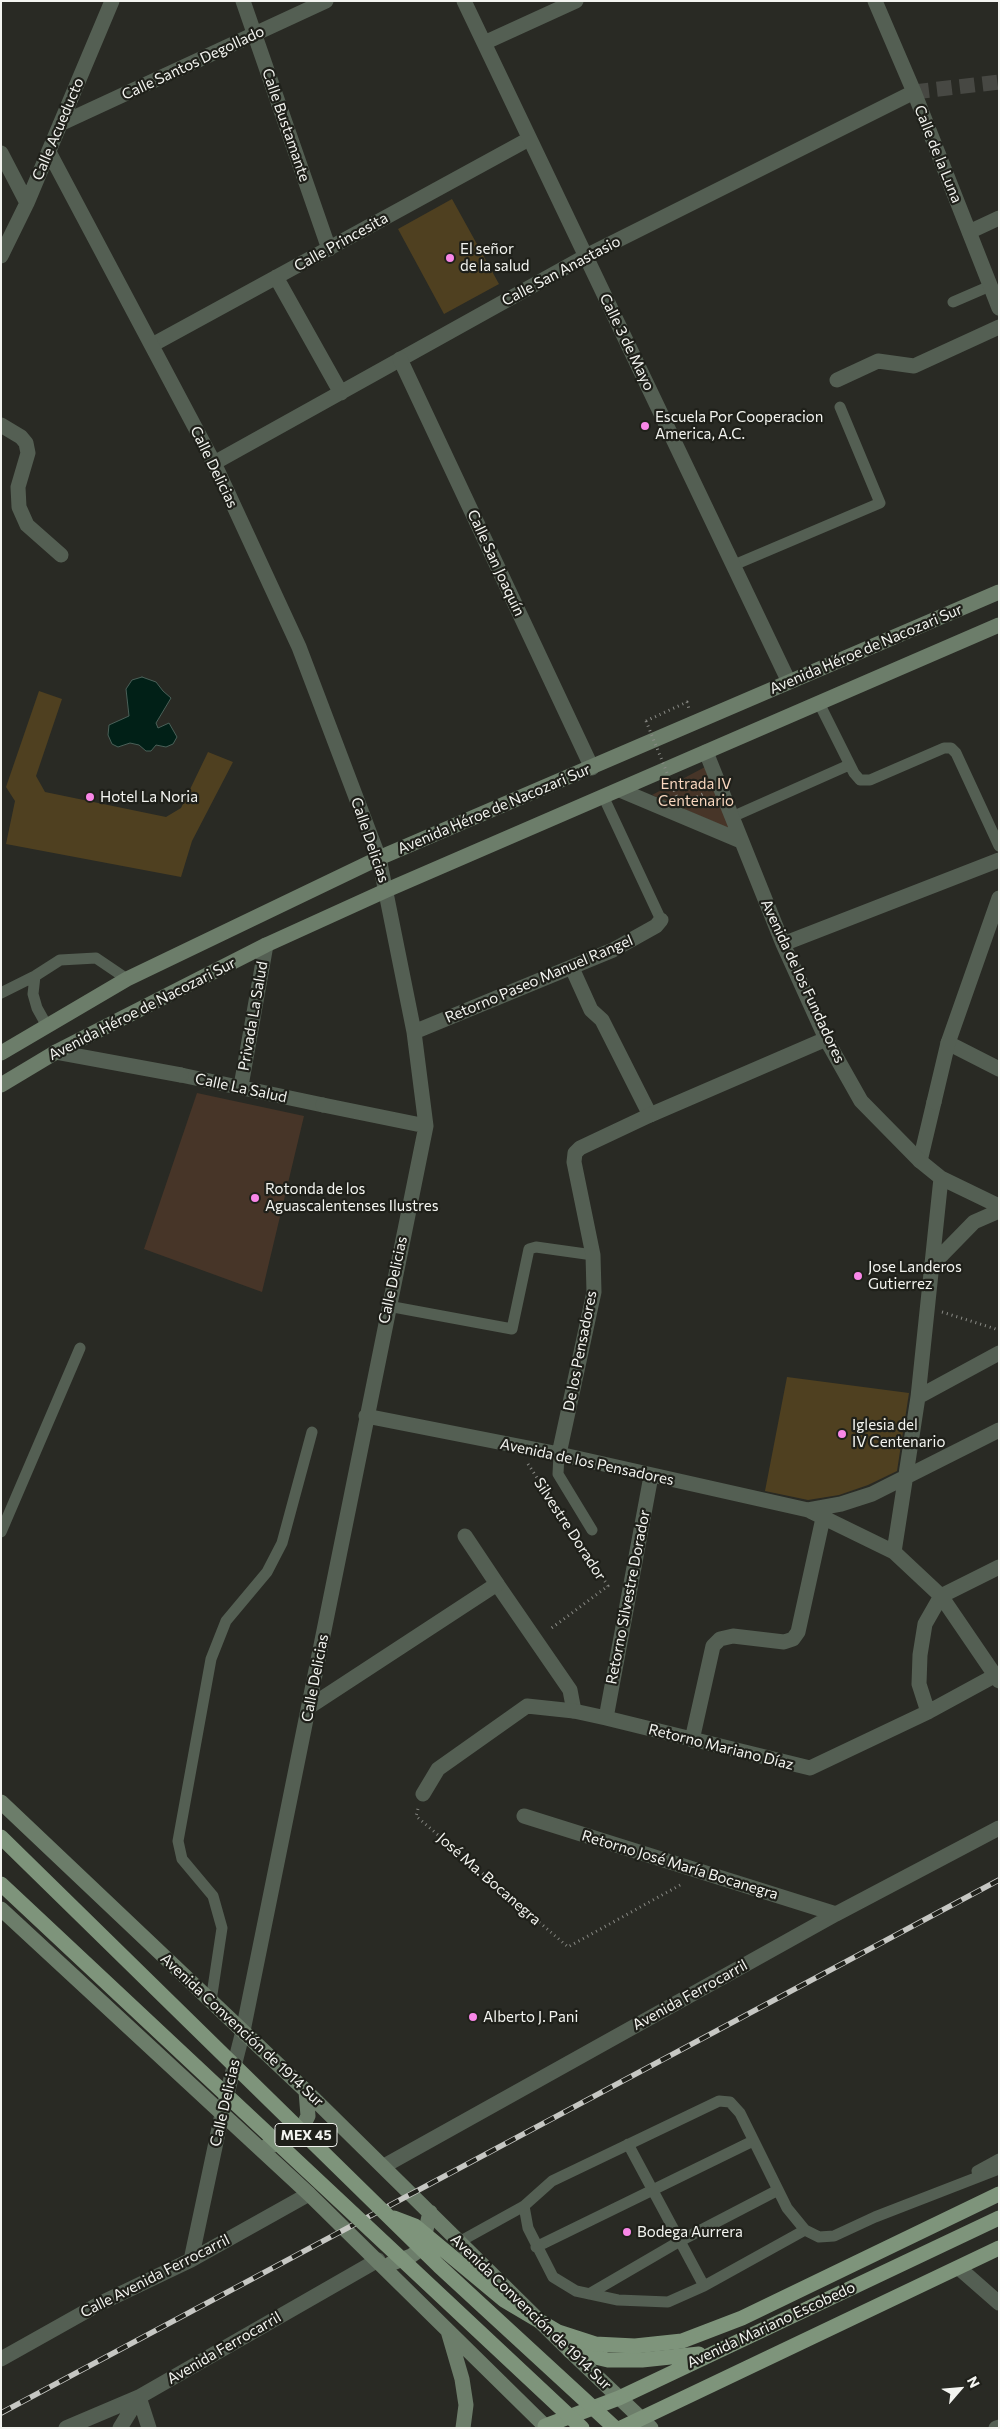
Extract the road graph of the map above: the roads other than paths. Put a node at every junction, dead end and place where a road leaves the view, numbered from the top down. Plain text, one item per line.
1 (112, 1) edge
2 (243, 1) edge
3 (326, 1) edge
4 (464, 1) edge
5 (576, 1) edge
6 (875, 1) edge
7 (254, 34) junction
8 (484, 43) junction
9 (914, 92) junction
10 (60, 124) junction
11 (529, 139) junction
12 (49, 152) junction
13 (1, 153) edge
14 (27, 203) junction
15 (999, 218) edge
16 (969, 232) junction
17 (329, 248) junction
18 (1, 256) edge
19 (586, 256) junction
20 (276, 277) junction
21 (990, 286) junction
22 (953, 302) dead end
23 (999, 308) edge
24 (999, 327) edge
25 (152, 345) junction
26 (400, 359) junction
27 (837, 380) dead end
28 (340, 392) junction
29 (840, 407) dead end
30 (1, 425) edge
31 (214, 464) junction
32 (62, 555) dead end
33 (734, 564) junction
34 (999, 592) edge
35 (999, 626) edge
36 (789, 682) junction
37 (819, 703) junction
38 (706, 752) junction
39 (849, 765) junction
40 (592, 768) junction
41 (620, 790) junction
42 (604, 798) junction
43 (732, 817) junction
44 (741, 841) junction
45 (999, 846) edge
46 (379, 858) junction
47 (999, 860) edge
48 (387, 890) junction
49 (999, 898) edge
50 (661, 920) joint
51 (783, 944) junction
52 (266, 945) junction
53 (572, 968) junction
54 (35, 976) junction
55 (127, 979) junction
56 (1, 993) edge
57 (47, 1026) junction
58 (414, 1032) junction
59 (826, 1039) junction
60 (948, 1043) junction
61 (3, 1050) edge
62 (56, 1052) junction
63 (999, 1068) edge
64 (1, 1085) edge
65 (241, 1086) junction
66 (650, 1115) junction
67 (426, 1126) junction
68 (920, 1161) junction
69 (941, 1178) junction
70 (999, 1206) edge
71 (999, 1211) edge
72 (593, 1255) junction
73 (931, 1266) junction
74 (388, 1306) junction
75 (80, 1348) dead end
76 (999, 1353) edge
77 (918, 1397) junction
78 (366, 1416) junction
79 (999, 1430) edge
80 (312, 1432) dead end
81 (559, 1454) junction
82 (651, 1476) junction
83 (905, 1477) junction
84 (808, 1510) junction
85 (823, 1518) junction
86 (592, 1530) dead end
87 (1, 1532) edge
88 (465, 1536) dead end
89 (894, 1552) junction
90 (999, 1567) edge
91 (497, 1584) junction
92 (941, 1596) junction
93 (998, 1676) edge
94 (309, 1707) junction
95 (574, 1711) junction
96 (928, 1712) junction
97 (606, 1718) junction
98 (692, 1740) junction
99 (423, 1794) road end
100 (1, 1802) edge
101 (524, 1816) dead end
102 (999, 1828) edge
103 (1, 1838) edge
104 (1, 1884) edge
105 (1, 1909) edge
106 (836, 1914) junction
107 (211, 2001) junction
108 (243, 2031) junction
109 (306, 2091) junction
110 (222, 2114) junction
111 (753, 2140) junction
112 (628, 2144) junction
113 (258, 2148) junction
114 (999, 2158) edge
115 (384, 2166) junction
116 (999, 2169) edge
117 (952, 2186) junction
118 (778, 2190) junction
119 (654, 2191) junction
120 (309, 2194) junction
121 (999, 2194) edge
122 (524, 2206) junction
123 (430, 2212) junction
124 (390, 2216) junction
125 (999, 2218) edge
126 (805, 2230) junction
127 (459, 2242) junction
128 (680, 2242) junction
129 (536, 2247) junction
130 (999, 2248) edge
131 (473, 2256) junction
132 (191, 2260) junction
133 (381, 2263) junction
134 (959, 2268) junction
135 (704, 2286) junction
136 (589, 2294) junction
137 (999, 2303) edge
138 (424, 2305) junction
139 (446, 2327) junction
140 (570, 2351) junction
141 (711, 2353) junction
142 (1, 2359) edge
143 (139, 2397) junction
144 (619, 2398) junction
145 (646, 2423) edge
146 (544, 2427) edge
147 (66, 2428) edge
148 (120, 2428) edge
149 (149, 2428) edge
150 (463, 2428) edge
151 (582, 2428) edge
152 (615, 2428) edge
153 (621, 2428) edge

1 - 10 street, Calle Acueducto
2 - 7 street, Calle Bustamante
3 - 7 street, Calle Santos Degollado
4 - 8 street, Calle 3 de Mayo
5 - 8 street
6 - 9 street, Calle de la Luna
7 - 10 street, Calle Santos Degollado
7 - 17 street, Calle Bustamante
8 - 11 street, Calle 3 de Mayo
9 - 16 street, Calle de la Luna
9 - 19 street, Calle San Anastasio
10 - 12 street, Calle Acueducto
11 - 17 street, Calle Princesita
11 - 19 street, Calle 3 de Mayo
12 - 14 street, Calle Acueducto
12 - 25 street, Calle Delicias
13 - 14 street
14 - 18 street, Calle Acueducto
15 - 16 street
16 - 21 street, Calle de la Luna
17 - 20 street, Calle Princesita
19 - 26 street, Calle San Anastasio
19 - 33 street, Calle 3 de Mayo
20 - 25 street, Calle Princesita
20 - 28 street
21 - 22 lane
21 - 23 street, Calle de la Luna
24 - 27 street
25 - 31 street, Calle Delicias
26 - 28 street, Calle San Anastasio
26 - 40 street, Calle San Joaquín
28 - 31 street, Calle San Anastasio
29 - 33 lane
30 - 32 street
31 - 46 street, Calle Delicias
33 - 36 street, Calle 3 de Mayo
34 - 36 main road, Avenida Héroe de Nacozari Sur
35 - 37 main road, Avenida Héroe de Nacozari Sur
36 - 40 main road, Avenida Héroe de Nacozari Sur
37 - 38 main road, Avenida Héroe de Nacozari Sur
37 - 39 lane
38 - 41 main road, Avenida Héroe de Nacozari Sur
38 - 43 street, Avenida de los Fundadores
39 - 43 lane
39 - 45 lane
40 - 46 main road, Avenida Héroe de Nacozari Sur
41 - 42 main road, Avenida Héroe de Nacozari Sur
41 - 44 street
42 - 48 main road, Avenida Héroe de Nacozari Sur
42 - 50 lane
43 - 44 street, Avenida de los Fundadores
44 - 51 street, Avenida de los Fundadores
46 - 48 street, Calle Delicias
46 - 55 main road, Avenida Héroe de Nacozari Sur
47 - 51 street
48 - 52 main road, Avenida Héroe de Nacozari Sur
48 - 58 street, Calle Delicias
49 - 60 street
50 - 53 street, Retorno Paseo Manuel Rangel
51 - 59 street, Avenida de los Fundadores
52 - 62 main road, Avenida Héroe de Nacozari Sur
52 - 65 street, Privada La Salud
53 - 58 street, Retorno Paseo Manuel Rangel
53 - 66 street
54 - 55 lane
54 - 56 lane
54 - 57 lane
55 - 57 main road, Avenida Héroe de Nacozari Sur
57 - 61 main road, Avenida Héroe de Nacozari Sur
58 - 67 street, Calle Delicias
59 - 66 street
59 - 68 street, Avenida de los Fundadores
60 - 63 street
60 - 68 street
62 - 64 main road, Avenida Héroe de Nacozari Sur
62 - 65 street, Calle La Salud
65 - 67 street, Calle La Salud
66 - 72 street, De los Pensadores
67 - 74 street, Calle Delicias
68 - 69 street, Avenida de los Fundadores
69 - 70 street, Avenida de los Fundadores
69 - 73 street
71 - 73 street
72 - 74 lane
72 - 81 street, De los Pensadores
73 - 77 street
74 - 78 street, Calle Delicias
75 - 87 lane
76 - 77 street
77 - 83 street
78 - 81 street, Avenida de los Pensadores
78 - 94 street, Calle Delicias
79 - 83 street, Avenida de los Pensadores
80 - 107 lane
81 - 82 street, Avenida de los Pensadores
81 - 86 lane
82 - 84 street, Avenida de los Pensadores
82 - 97 street, Retorno Silvestre Dorador
83 - 84 street, Avenida de los Pensadores
83 - 89 street
84 - 85 street, Avenida de los Pensadores
85 - 89 street, Avenida de los Pensadores
85 - 98 street
88 - 91 street
89 - 92 street, Avenida de los Pensadores
90 - 92 street
91 - 94 street
91 - 95 street
92 - 93 street, Avenida de los Pensadores
92 - 96 street
93 - 96 street, Retorno Mariano Díaz
94 - 108 street, Calle Delicias
95 - 97 street, Retorno Mariano Díaz
95 - 99 street, Retorno Mariano Díaz
96 - 98 street, Retorno Mariano Díaz
97 - 98 street, Retorno Mariano Díaz
100 - 107 main road, Avenida Convención de 1914 Sur
101 - 106 street, Retorno José María Bocanegra
102 - 106 street, Avenida Ferrocarril
103 - 124 main road, Avenida Convención de 1914 Sur / MEX 45, bridge
104 - 151 main road, MEX 45, bridge
105 - 110 main road
106 - 115 street, Avenida Ferrocarril
107 - 108 main road, Avenida Convención de 1914 Sur
108 - 109 main road, Avenida Convención de 1914 Sur
108 - 110 street, Calle Delicias
109 - 113 main road
109 - 115 main road, Avenida Convención de 1914 Sur
110 - 113 main road
110 - 132 street, Calle Delicias
111 - 112 lane
111 - 118 lane
111 - 119 lane
112 - 119 lane
112 - 122 lane
113 - 120 main road
114 - 117 lane
115 - 123 main road, Avenida Convención de 1914 Sur
116 - 117 lane
117 - 126 lane
118 - 126 lane
118 - 128 lane
119 - 128 lane
119 - 129 lane
120 - 132 street, Calle Avenida Ferrocarril
120 - 133 main road
121 - 124 main road, bridge
122 - 127 lane
122 - 129 lane
123 - 127 main road, Avenida Convención de 1914 Sur
123 - 133 main road
124 - 152 main road, Avenida Convención de 1914 Sur / MEX 45, bridge
125 - 141 main road, Avenida Mariano Escobedo
126 - 135 lane
127 - 131 main road, Avenida Convención de 1914 Sur
128 - 135 lane
128 - 136 lane
129 - 136 lane
130 - 134 main road, Avenida Mariano Escobedo
131 - 138 main road
131 - 140 main road, Avenida Convención de 1914 Sur
132 - 142 street, Calle Avenida Ferrocarril
133 - 138 main road
133 - 143 street, Avenida Ferrocarril
134 - 137 street
134 - 145 main road, Avenida Mariano Escobedo
135 - 136 lane
138 - 139 main road
139 - 146 main road
139 - 150 main road
140 - 141 main road
140 - 144 main road, Avenida Convención de 1914 Sur
141 - 144 main road, Avenida Mariano Escobedo
143 - 147 street, Avenida Ferrocarril
143 - 148 street
143 - 149 street
144 - 145 main road, Avenida Convención de 1914 Sur
144 - 146 main road, Avenida Mariano Escobedo
145 - 153 main road, Avenida Mariano Escobedo

